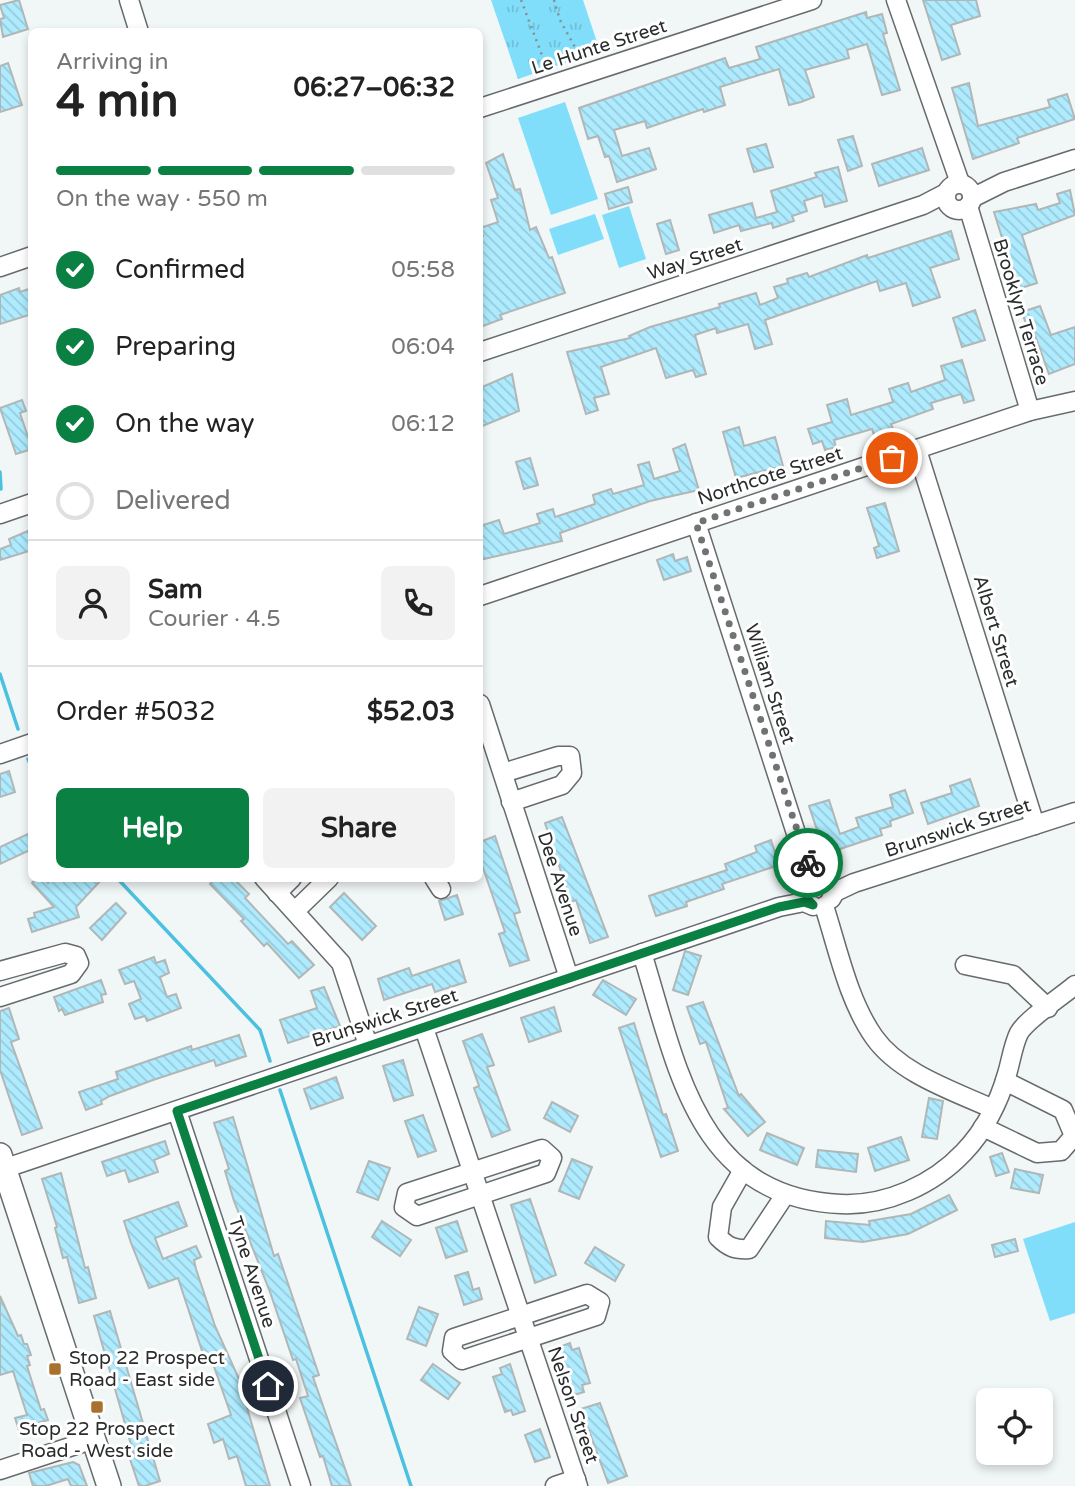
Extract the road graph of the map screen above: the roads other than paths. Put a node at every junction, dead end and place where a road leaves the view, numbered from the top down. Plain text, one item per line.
1 (129, 0) edge
2 (812, 0) edge
3 (895, 1) edge
4 (138, 28) edge
5 (483, 107) edge
6 (1075, 159) edge
7 (960, 196) junction
8 (28, 257) edge
9 (0, 267) edge
10 (483, 351) edge
11 (1075, 401) edge
12 (1030, 411) junction
13 (917, 450) junction
14 (28, 504) edge
15 (0, 514) edge
16 (696, 523) junction
17 (483, 595) edge
18 (483, 713) edge
19 (28, 744) edge
20 (0, 754) edge
21 (503, 773) junction
22 (511, 802) junction
23 (1075, 812) edge
24 (1035, 825) junction
25 (267, 882) edge
26 (288, 882) edge
27 (325, 882) edge
28 (277, 893) junction
29 (819, 894) junction
30 (295, 911) junction
31 (642, 953) junction
32 (965, 965) dead end
33 (0, 971) edge
34 (569, 978) junction
35 (1075, 985) edge
36 (0, 997) edge
37 (1048, 1008) junction
38 (424, 1028) junction
39 (368, 1045) junction
40 (1005, 1081) junction
41 (993, 1109) junction
42 (177, 1111) junction
43 (983, 1127) junction
44 (1, 1165) edge
45 (743, 1170) junction
46 (472, 1172) junction
47 (480, 1195) junction
48 (785, 1195) junction
49 (521, 1316) junction
50 (528, 1338) junction
51 (94, 1439) junction
52 (0, 1470) edge
53 (577, 1483) edge
54 (109, 1486) edge
55 (302, 1486) edge
56 (555, 1486) edge

1 - 4 street
2 - 5 street, Le Hunte Street
3 - 7 street, Brooklyn Terrace
6 - 7 street, Way Street
7 - 10 street, Way Street
7 - 12 street, Brooklyn Terrace
8 - 9 street
11 - 12 street, Northcote Street
12 - 13 street, Northcote Street
13 - 16 street, Northcote Street
13 - 24 street, Albert Street
14 - 15 street
16 - 17 street, Northcote Street
16 - 29 street, William Street
18 - 21 street, Dee Avenue
19 - 20 street
21 - 22 street, Dee Avenue
21 - 22 street
22 - 34 street, Dee Avenue
23 - 24 street, Brunswick Street
24 - 29 street, Brunswick Street
25 - 28 street
26 - 28 street
27 - 30 street
28 - 30 street
29 - 31 street, Brunswick Street
29 - 41 street, William Street
30 - 39 street
31 - 34 street, Brunswick Street
31 - 45 street
32 - 37 street
33 - 36 street
34 - 38 street, Brunswick Street
35 - 37 street
37 - 40 street
38 - 39 street, Brunswick Street
38 - 46 street, Nelson Street
39 - 42 street, Brunswick Street
40 - 41 street
40 - 43 street
41 - 43 street
42 - 44 street, Brunswick Street
42 - 55 street, Tyne Avenue
43 - 48 street
44 - 51 main road
45 - 48 street
45 - 48 street
46 - 47 street, Nelson Street
46 - 47 street
46 - 47 street
47 - 49 street, Nelson Street
49 - 50 street, Nelson Street
49 - 50 street, Nelson Street
49 - 50 street, Nelson Street
50 - 53 street, Nelson Street
51 - 52 street
51 - 54 main road
53 - 56 street

